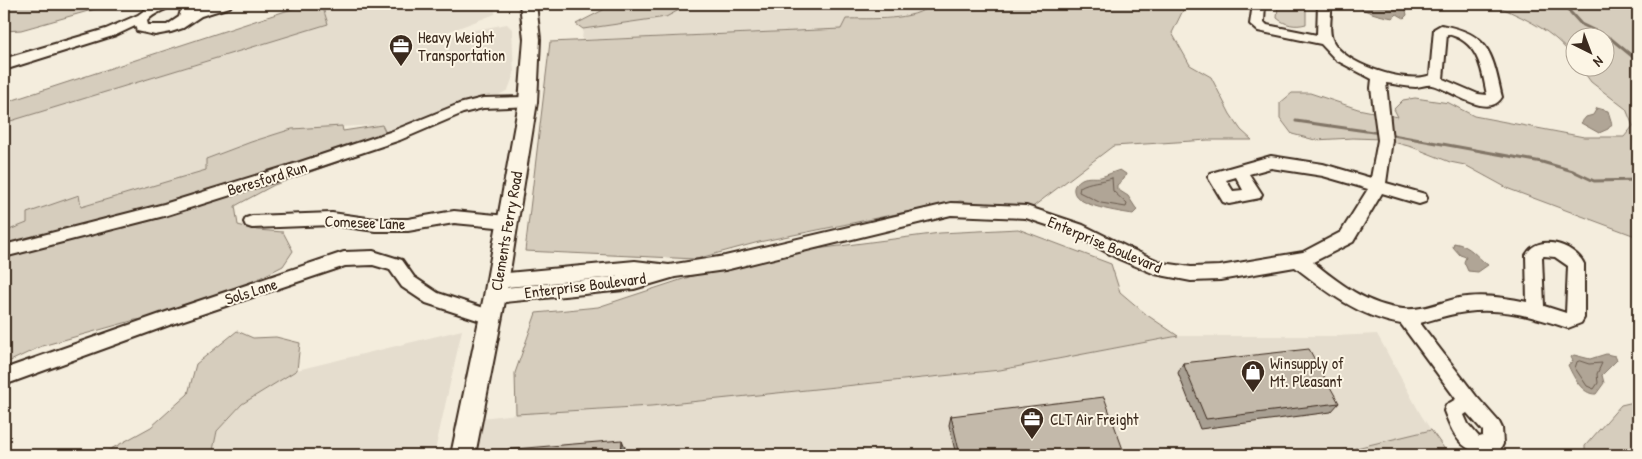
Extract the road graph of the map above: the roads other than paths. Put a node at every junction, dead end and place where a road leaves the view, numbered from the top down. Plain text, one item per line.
1 (168, 4) edge
2 (203, 4) edge
3 (225, 4) edge
4 (528, 4) edge
5 (1259, 4) edge
6 (1325, 4) edge
7 (183, 9) edge
8 (144, 24) junction
9 (1326, 41) junction
10 (5, 65) edge
11 (1433, 80) junction
12 (1378, 83) junction
13 (528, 102) junction
14 (1240, 171) dead end
15 (1378, 186) junction
16 (1419, 198) dead end
17 (252, 222) dead end
18 (508, 222) junction
19 (4, 251) edge
20 (1298, 260) junction
21 (494, 298) junction
22 (1536, 311) dead end
23 (1406, 317) junction
24 (4, 377) edge
25 (1469, 402) dead end
26 (463, 455) edge

1 - 8 street
2 - 7 street
3 - 7 street
4 - 13 main road, Clements Ferry Road
5 - 9 street
6 - 9 street
7 - 8 street
8 - 10 street
9 - 12 street
11 - 11 street
11 - 12 street
12 - 15 street, Enterprise Boulevard
13 - 18 main road, Clements Ferry Road
13 - 19 street, Beresford Run
14 - 15 street
15 - 16 street
15 - 20 street, Enterprise Boulevard
17 - 18 street, Comesee Lane
18 - 21 main road, Clements Ferry Road
20 - 21 street, Enterprise Boulevard
20 - 23 street
21 - 24 street, Sols Lane
21 - 26 main road, Clements Ferry Road
22 - 23 street
23 - 25 street

